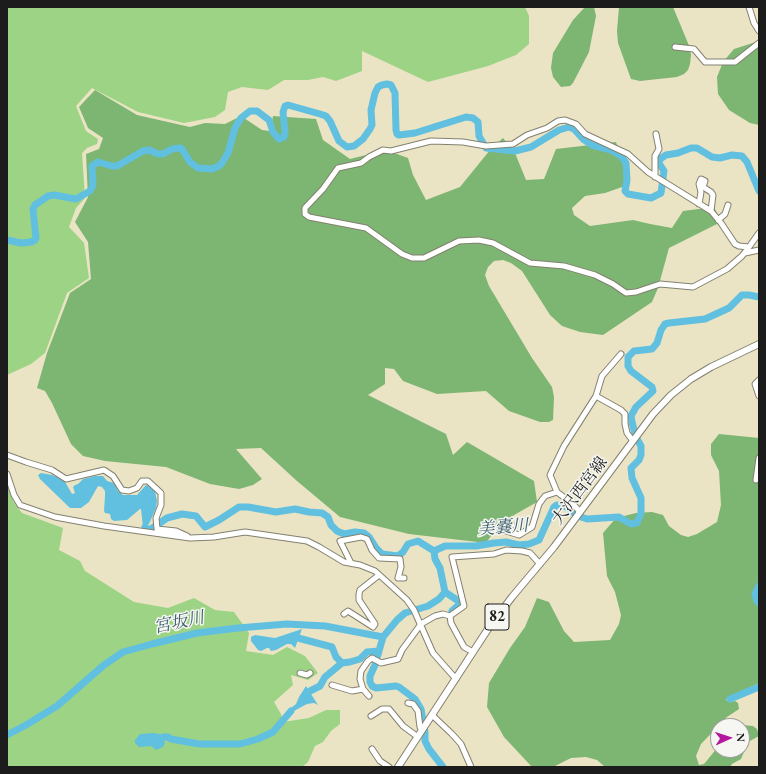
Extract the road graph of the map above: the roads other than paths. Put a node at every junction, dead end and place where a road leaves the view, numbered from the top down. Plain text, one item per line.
1 (749, 7) edge
2 (759, 31) edge
3 (759, 43) edge
4 (675, 47) dead end
5 (656, 134) dead end
6 (655, 177) junction
7 (699, 204) junction
8 (728, 205) dead end
9 (710, 211) junction
10 (718, 220) junction
11 (759, 232) edge
12 (749, 247) junction
13 (759, 250) edge
14 (745, 253) junction
15 (759, 344) edge
16 (621, 354) dead end
17 (759, 380) edge
18 (596, 396) junction
19 (759, 396) edge
20 (635, 438) junction
21 (7, 455) edge
22 (759, 458) edge
23 (7, 474) edge
24 (756, 480) dead end
25 (557, 492) junction
26 (578, 515) junction
27 (512, 525) dead end
28 (190, 538) junction
29 (351, 563) junction
30 (540, 564) junction
31 (379, 575) junction
32 (404, 578) dead end
33 (344, 614) dead end
34 (450, 616) junction
35 (421, 624) junction
36 (473, 652) junction
37 (300, 673) dead end
38 (310, 673) dead end
39 (456, 679) junction
40 (332, 685) dead end
41 (363, 689) junction
42 (369, 696) dead end
43 (408, 703) dead end
44 (432, 715) junction
45 (371, 716) dead end
46 (422, 730) junction
47 (418, 736) junction
48 (372, 749) dead end
49 (389, 767) edge
50 (398, 767) edge
51 (471, 767) edge

1 - 2 street
3 - 4 street
5 - 6 street
6 - 7 street
6 - 14 street
7 - 9 street
7 - 9 street
8 - 10 street
9 - 10 street
10 - 12 street
11 - 12 street
12 - 14 street
13 - 14 street
15 - 20 main road, 大沢西宮線 / 82
16 - 18 street
17 - 19 street
18 - 20 street
18 - 25 street
20 - 26 main road, 大沢西宮線 / 82
21 - 28 street
22 - 24 street
23 - 28 street
25 - 26 street
25 - 27 street
26 - 30 main road, 大沢西宮線 / 82
28 - 29 street
29 - 31 street
29 - 32 street
30 - 34 street
30 - 36 main road, 大沢西宮線 / 82
31 - 33 street
31 - 35 street
34 - 35 street
34 - 36 street
35 - 39 street
35 - 41 street
36 - 39 main road, 大沢西宮線 / 82
37 - 38 street
39 - 44 main road, 大沢西宮線 / 82
40 - 41 street
41 - 42 street
43 - 46 street
44 - 46 main road, 大沢西宮線 / 82
44 - 51 street
45 - 47 street
46 - 47 main road, 大沢西宮線 / 82
47 - 50 main road, 大沢西宮線 / 82
48 - 49 street

